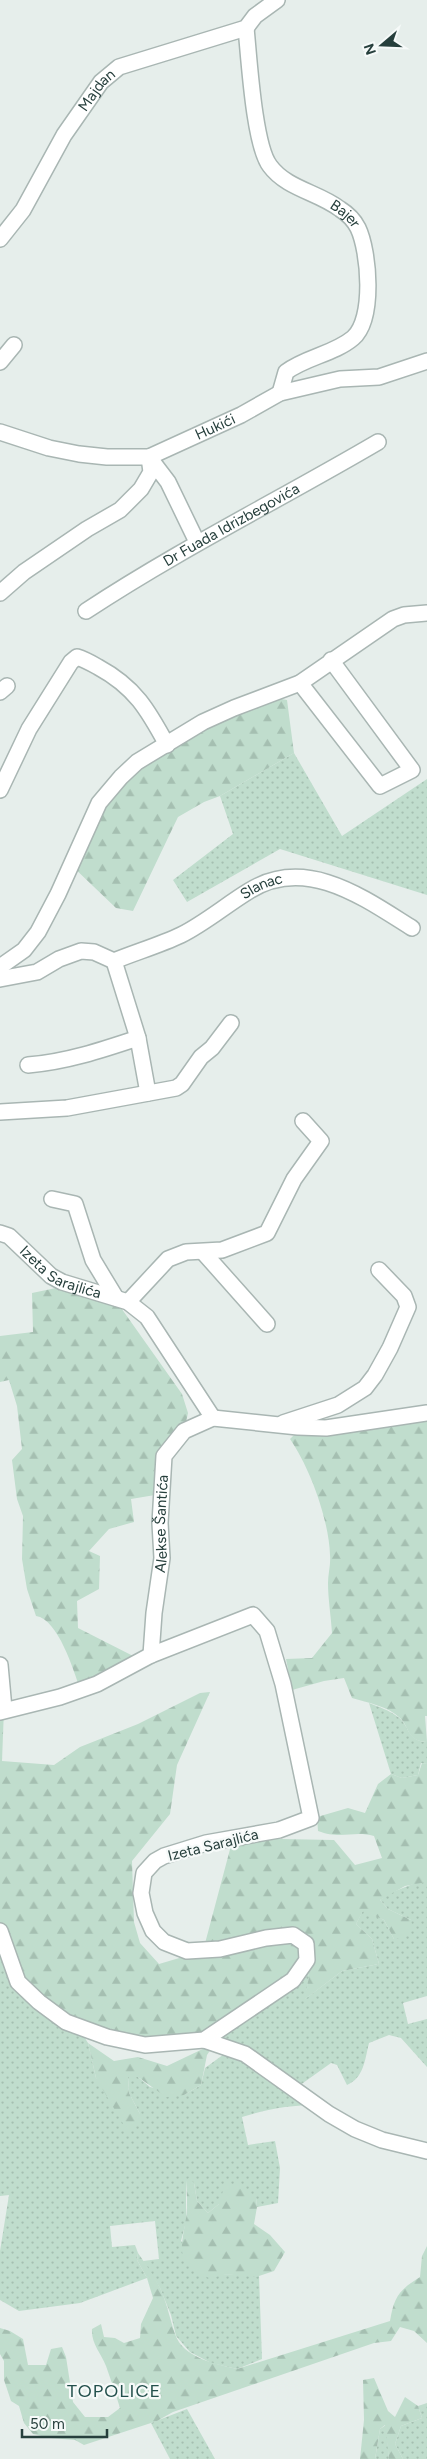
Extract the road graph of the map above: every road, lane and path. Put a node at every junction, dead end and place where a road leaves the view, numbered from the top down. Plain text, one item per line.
1 (277, 0) edge
2 (246, 28) junction
3 (0, 239) edge
4 (14, 346) dead end
5 (427, 361) edge
6 (0, 362) edge
7 (280, 394) junction
8 (0, 432) edge
9 (378, 442) dead end
10 (149, 457) junction
11 (197, 542) junction
12 (0, 592) edge
13 (86, 611) dead end
14 (427, 613) edge
15 (331, 660) junction
16 (300, 682) junction
17 (167, 745) junction
18 (0, 790) edge
19 (412, 928) dead end
20 (114, 961) junction
21 (0, 967) edge
22 (0, 979) edge
23 (231, 1023) dead end
24 (138, 1038) junction
25 (28, 1065) dead end
26 (148, 1093) junction
27 (6, 1112) edge
28 (303, 1121) dead end
29 (52, 1200) dead end
30 (0, 1233) edge
31 (203, 1252) junction
32 (379, 1270) dead end
33 (122, 1300) junction
34 (267, 1324) dead end
35 (427, 1413) edge
36 (212, 1418) junction
37 (279, 1424) junction
38 (151, 1655) junction
39 (0, 1665) edge
40 (2, 1711) edge
41 (0, 1931) edge
42 (204, 2040) junction
43 (427, 2151) edge

1 - 2 street, Majdan
2 - 3 street, Majdan
2 - 7 street, Bajer
4 - 6 street
5 - 7 street, Hukići
7 - 10 street, Hukići
8 - 10 street, Hukići
9 - 11 street, Dr Fuada Idrizbegovića
10 - 11 street
10 - 12 street
11 - 13 street, Dr Fuada Idrizbegovića
14 - 15 street
15 - 16 street
15 - 16 street
16 - 17 street
17 - 18 street
17 - 21 street
19 - 20 street, Slanac
20 - 22 street
20 - 24 street
23 - 26 street
24 - 25 street
24 - 26 street
26 - 27 street
28 - 31 street
29 - 33 street
30 - 33 street, Izeta Sarajlića
31 - 33 street
31 - 34 street
32 - 37 street
33 - 36 street
35 - 37 street
36 - 37 street
36 - 38 street, Alekse Šantića
38 - 40 street
38 - 42 street, Izeta Sarajlića
39 - 40 street
41 - 42 street, Izeta Sarajlića
42 - 43 street, Izeta Sarajlića

